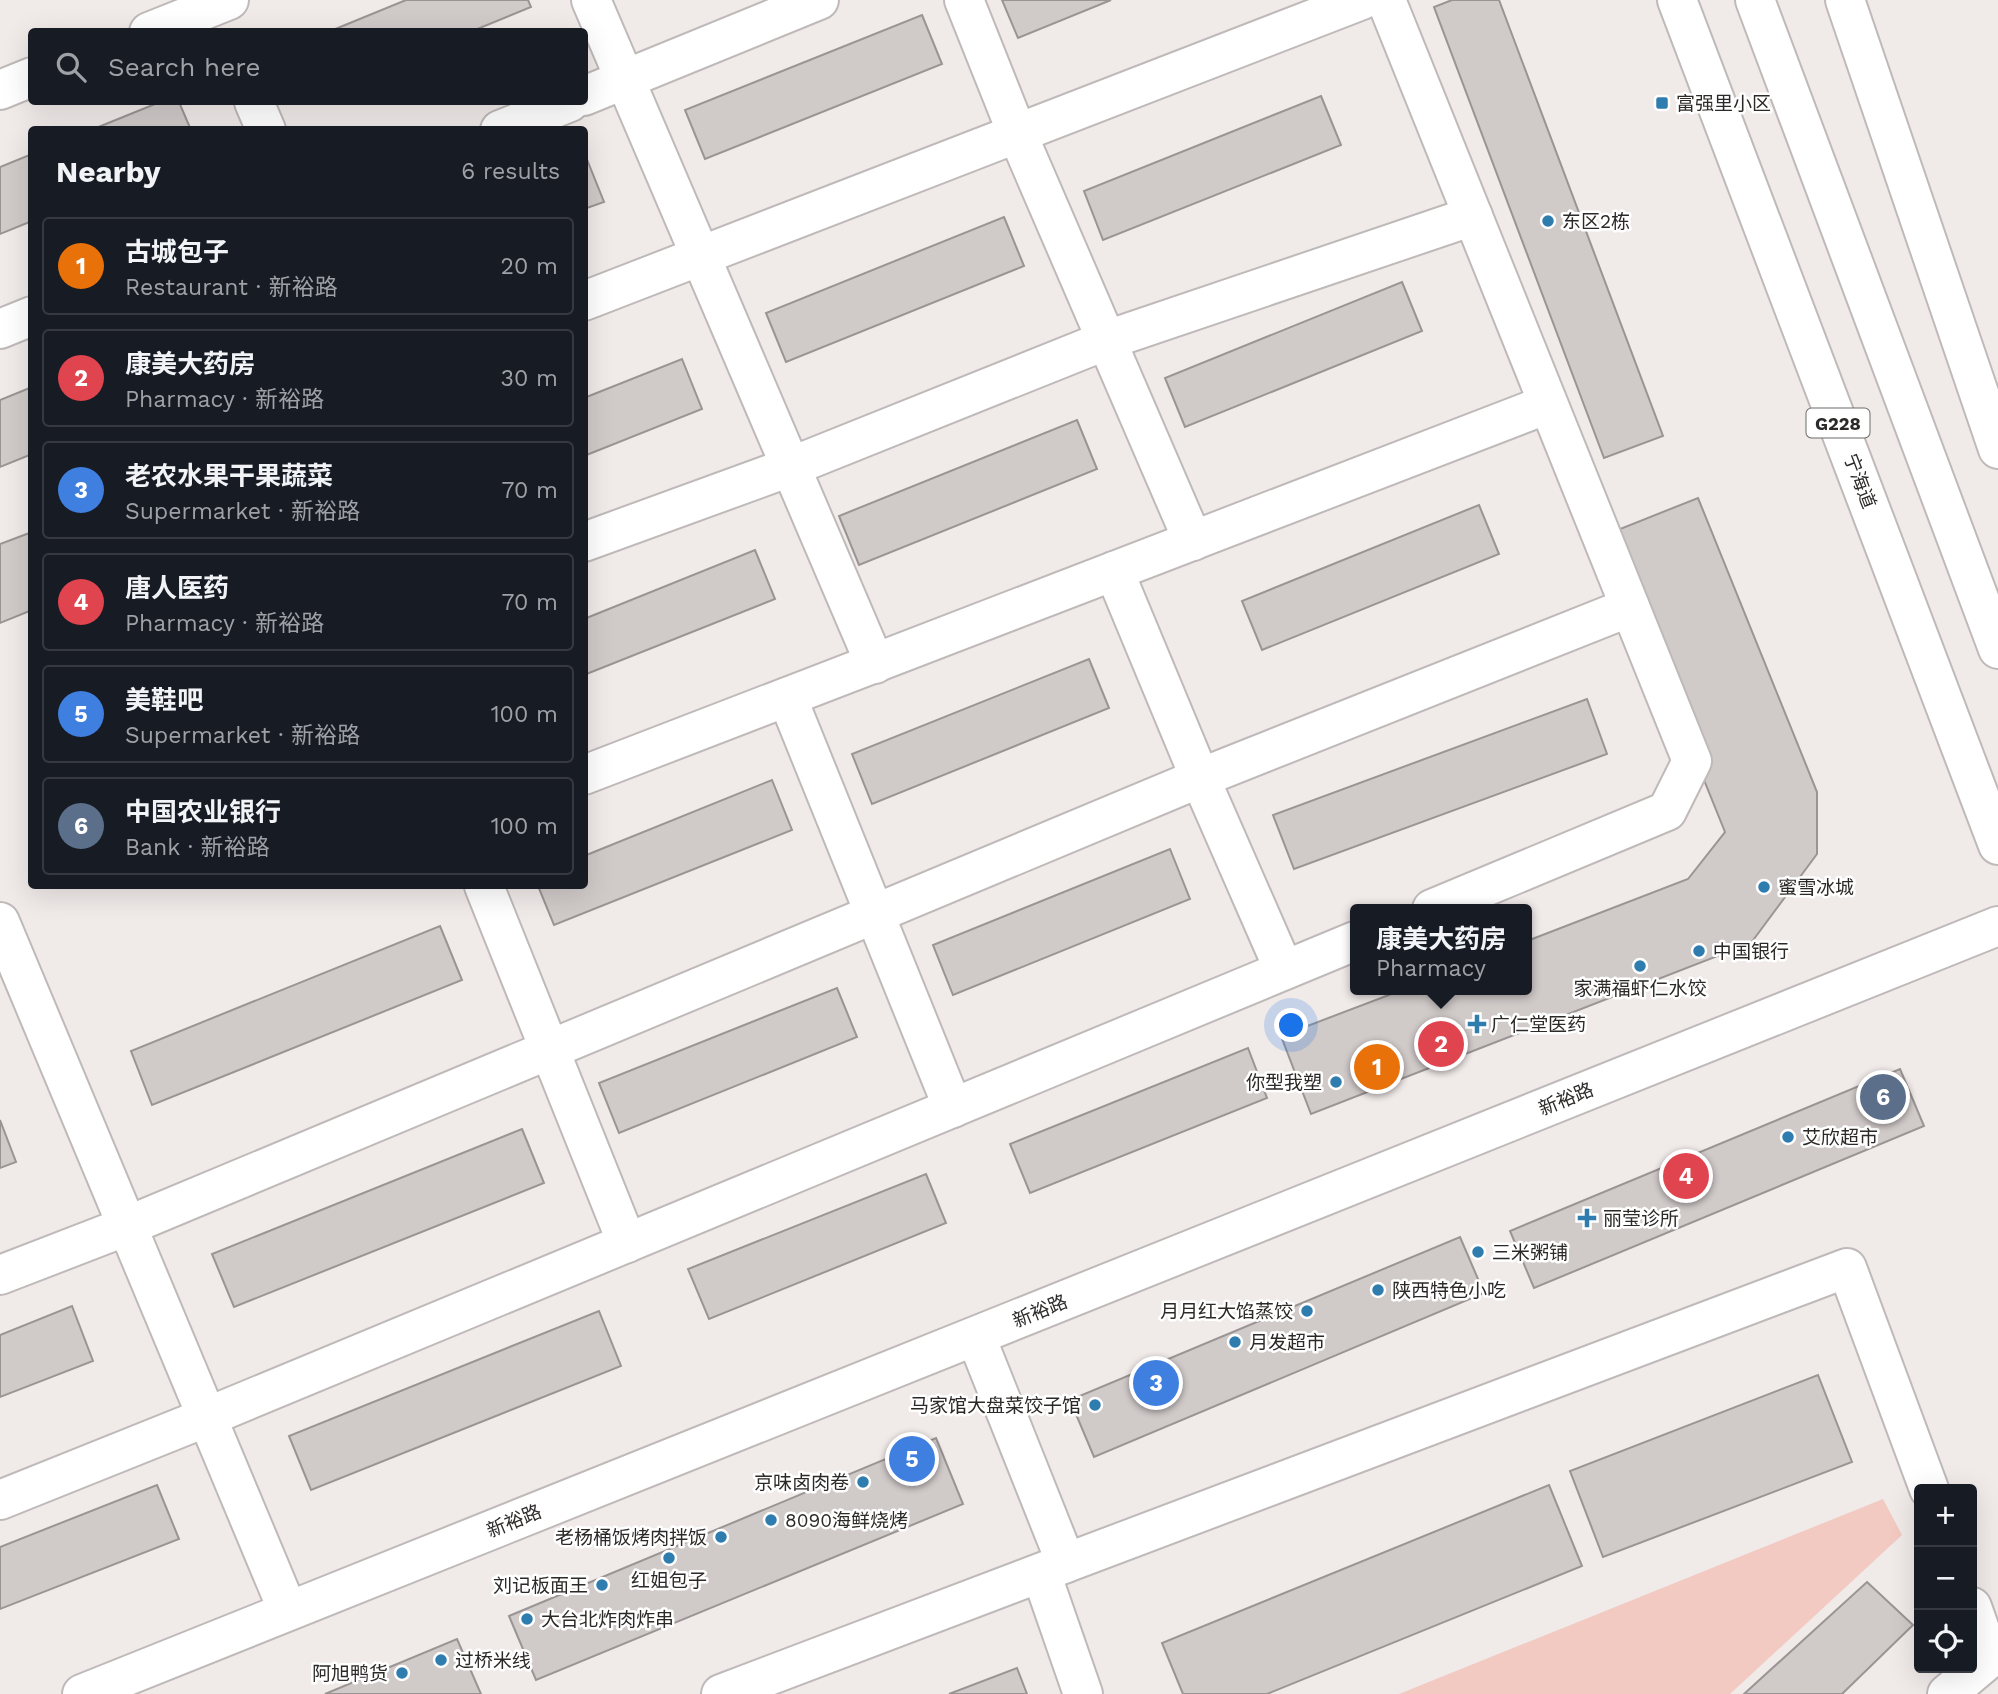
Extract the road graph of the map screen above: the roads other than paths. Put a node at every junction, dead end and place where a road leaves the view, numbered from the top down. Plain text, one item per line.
1 (591, 0) edge
2 (819, 0) edge
3 (964, 0) edge
4 (1362, 0) edge
5 (1386, 0) edge
6 (1677, 0) edge
7 (1755, 0) edge
8 (1845, 0) edge
9 (219, 9) edge
10 (161, 28) edge
11 (28, 79) edge
12 (626, 79) junction
13 (0, 90) edge
14 (588, 94) edge
15 (255, 105) edge
16 (562, 105) edge
17 (264, 126) edge
18 (510, 126) edge
19 (1017, 133) junction
20 (1473, 216) junction
21 (700, 257) junction
22 (588, 299) edge
23 (28, 318) edge
24 (0, 329) edge
25 (1107, 340) junction
26 (1548, 404) junction
27 (1998, 449) edge
28 (790, 467) junction
29 (588, 541) edge
30 (1193, 541) junction
31 (1114, 571) junction
32 (1630, 607) junction
33 (1998, 649) edge
34 (875, 664) junction
35 (787, 698) junction
36 (588, 773) edge
37 (1200, 778) junction
38 (1998, 845) edge
39 (485, 889) edge
40 (1444, 904) edge
41 (875, 914) junction
42 (0, 922) edge
43 (1998, 926) edge
44 (1350, 943) edge
45 (1284, 970) junction
46 (548, 1050) junction
47 (953, 1108) junction
48 (127, 1226) junction
49 (627, 1243) junction
50 (0, 1275) edge
51 (976, 1336) junction
52 (207, 1417) junction
53 (1926, 1484) edge
54 (0, 1500) edge
55 (1053, 1568) junction
56 (1973, 1610) edge
57 (288, 1611) junction
58 (82, 1694) edge
59 (721, 1694) edge
60 (1083, 1694) edge
61 (1947, 1694) edge

1 - 12 street
2 - 12 street
3 - 19 street
4 - 19 street
5 - 20 street
6 - 38 street, 宁海道 / G228
7 - 33 street
8 - 27 street
9 - 10 street
11 - 13 street
12 - 14 street
12 - 21 street
15 - 17 street
16 - 18 street
19 - 21 street
19 - 25 street
20 - 25 street
20 - 26 street
21 - 22 street
21 - 28 street
23 - 24 street
25 - 28 street
25 - 30 street
26 - 30 street
26 - 32 street
28 - 29 street
28 - 34 street
30 - 31 street
31 - 34 street
31 - 37 street
32 - 37 street
32 - 40 street
34 - 35 street
35 - 36 street
35 - 41 street
37 - 41 street
37 - 45 street
39 - 46 street
41 - 46 street
41 - 47 street
42 - 48 street
43 - 51 street, 新裕路
44 - 45 street
45 - 47 street
46 - 48 street
46 - 49 street
47 - 49 street
48 - 50 street
48 - 52 street
49 - 52 street
51 - 55 street
51 - 57 street, 新裕路
52 - 54 street
52 - 57 street
53 - 55 street
55 - 59 street
55 - 60 street
56 - 61 street
57 - 58 street, 新裕路

